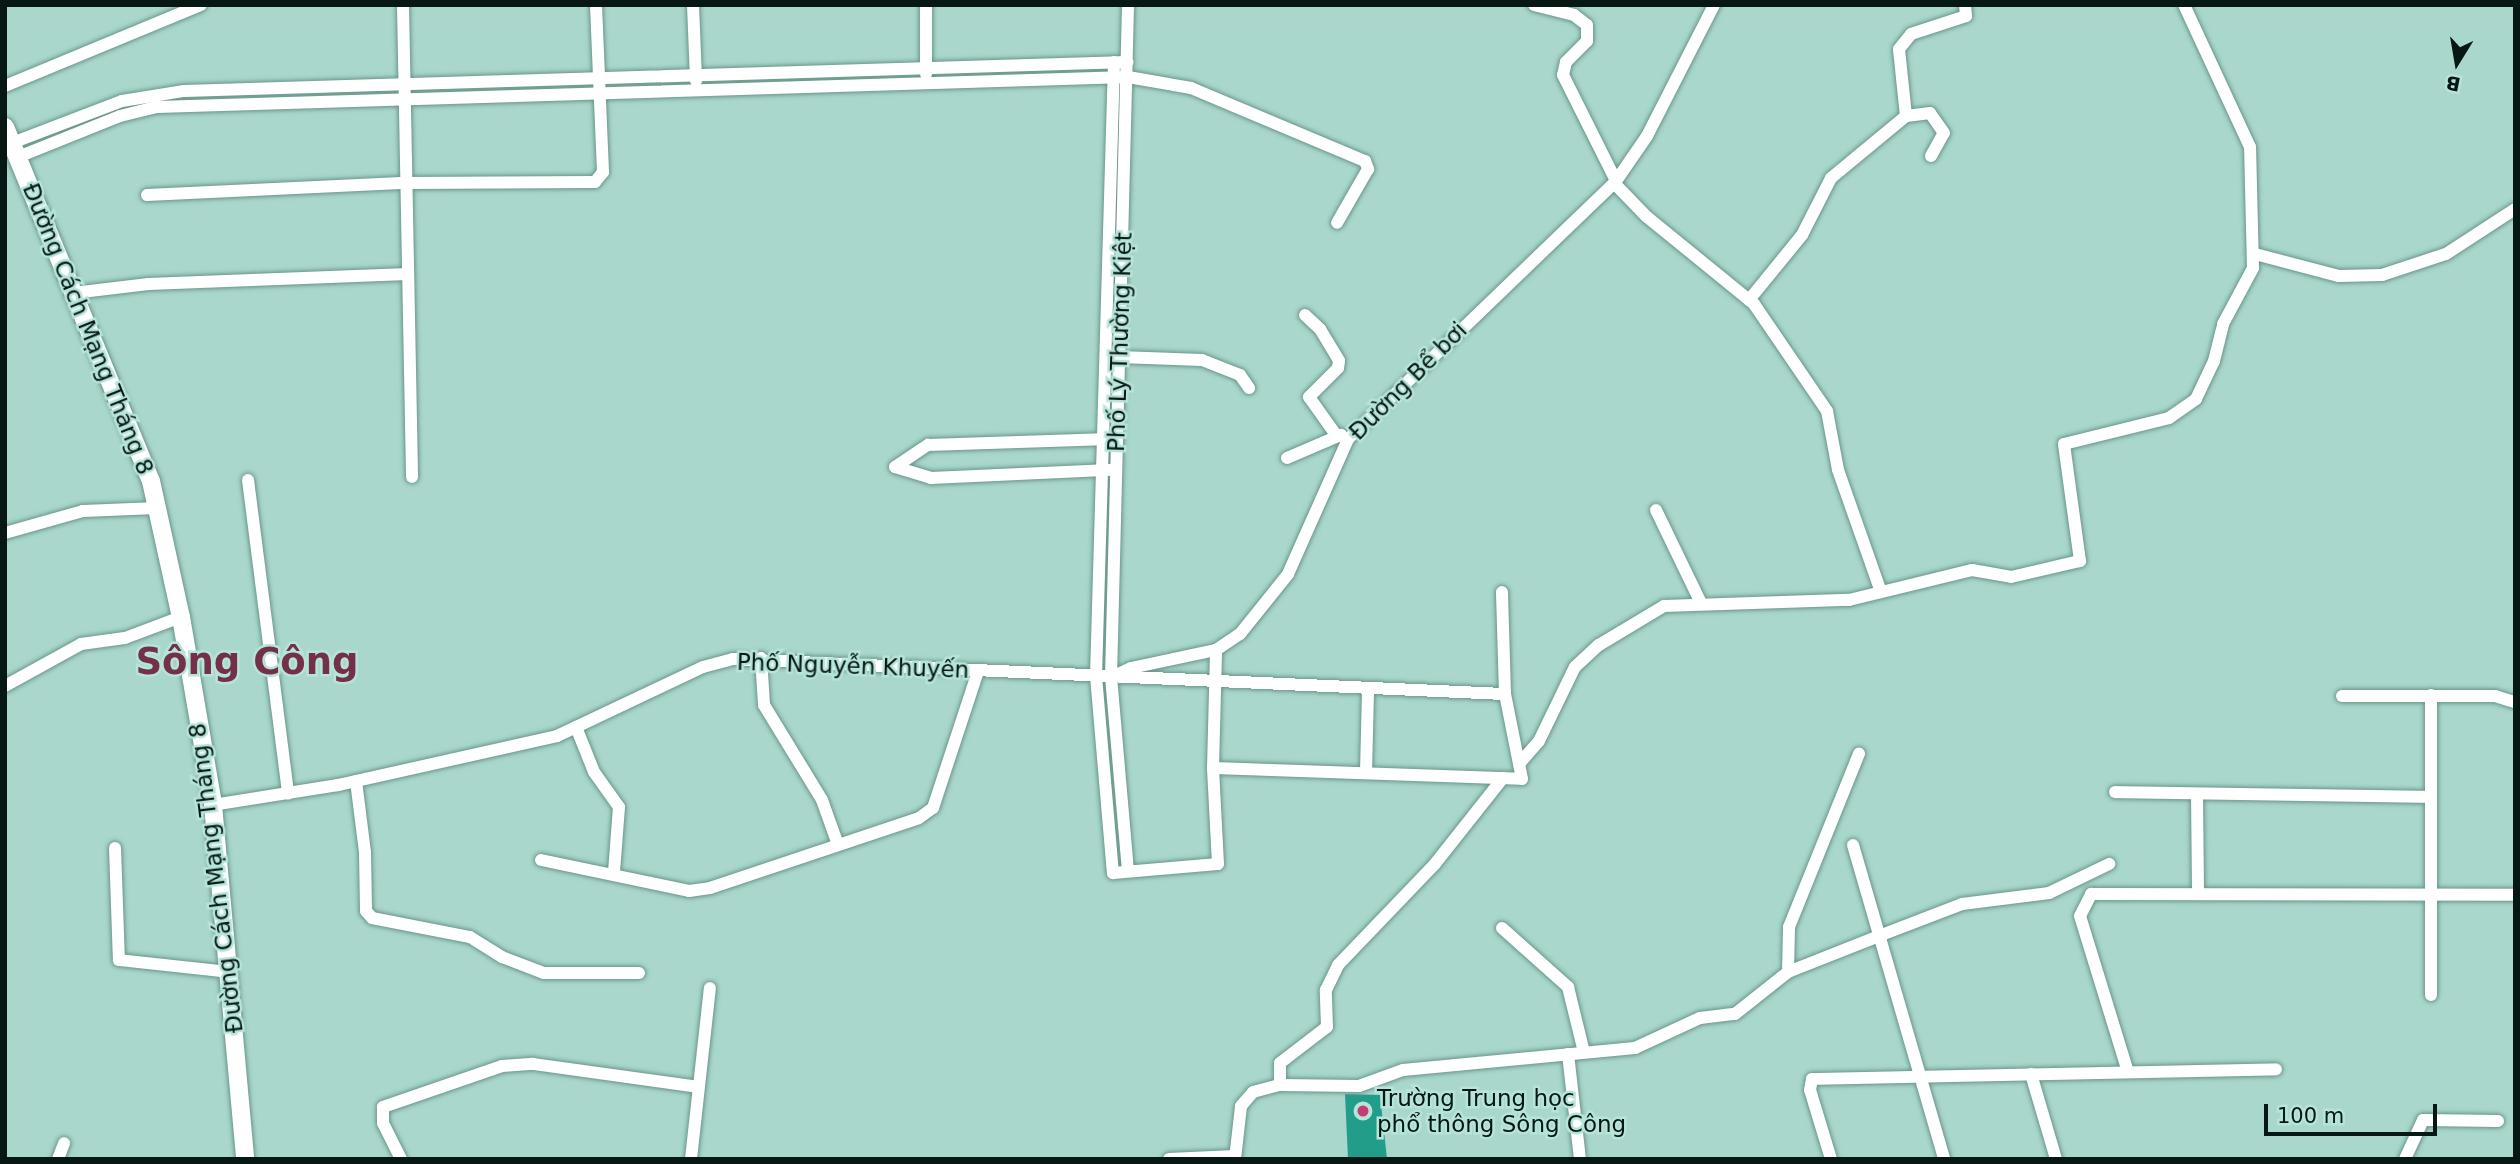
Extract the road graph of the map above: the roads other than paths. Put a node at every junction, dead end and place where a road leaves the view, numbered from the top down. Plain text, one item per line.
1 (201, 5) edge
2 (403, 5) edge
3 (596, 5) edge
4 (693, 5) edge
5 (926, 5) edge
6 (1128, 5) edge
7 (1534, 5) edge
8 (1965, 5) edge
9 (2184, 5) edge
10 (1707, 8) edge
11 (1114, 62) junction
12 (1128, 62) junction
13 (1020, 64) junction
14 (926, 68) junction
15 (695, 74) junction
16 (1114, 76) junction
17 (599, 77) junction
18 (1128, 77) junction
19 (1019, 79) junction
20 (405, 82) junction
21 (926, 82) junction
22 (5, 86) edge
23 (317, 86) junction
24 (696, 88) junction
25 (600, 91) junction
26 (405, 97) junction
27 (318, 100) junction
28 (1906, 116) junction
29 (12, 142) edge
30 (1931, 156) dead end
31 (1615, 182) junction
32 (407, 183) junction
33 (147, 195) dead end
34 (2515, 209) edge
35 (1337, 223) dead end
36 (2255, 254) junction
37 (408, 274) junction
38 (73, 293) junction
39 (1749, 300) junction
40 (1305, 315) dead end
41 (1119, 357) junction
42 (1249, 388) dead end
43 (1342, 437) junction
44 (1103, 438) junction
45 (1116, 440) junction
46 (1287, 458) dead end
47 (1102, 470) junction
48 (1116, 470) junction
49 (412, 477) dead end
50 (248, 480) dead end
51 (157, 509) junction
52 (1656, 510) dead end
53 (5, 533) edge
54 (1502, 592) dead end
55 (1881, 592) junction
56 (1701, 603) junction
57 (181, 617) junction
58 (1216, 650) junction
59 (761, 658) junction
60 (978, 671) junction
61 (1096, 676) junction
62 (1111, 678) junction
63 (1214, 682) junction
64 (5, 686) edge
65 (1368, 689) junction
66 (1506, 694) junction
67 (2431, 695) junction
68 (2342, 696) dead end
69 (2515, 702) edge
70 (576, 727) junction
71 (1858, 754) dead end
72 (1519, 764) junction
73 (1213, 768) junction
74 (1366, 774) junction
75 (1503, 778) junction
76 (356, 781) junction
77 (2115, 792) dead end
78 (288, 793) junction
79 (2197, 794) junction
80 (2431, 797) junction
81 (213, 805) junction
82 (836, 842) junction
83 (1853, 845) dead end
84 (115, 848) dead end
85 (541, 860) dead end
86 (2109, 864) dead end
87 (1128, 871) junction
88 (614, 872) junction
89 (2198, 894) junction
90 (2515, 895) edge
91 (2431, 896) junction
92 (1502, 929) dead end
93 (1879, 936) junction
94 (229, 972) junction
95 (1788, 972) junction
96 (639, 973) dead end
97 (710, 988) dead end
98 (2431, 995) dead end
99 (1584, 1052) junction
100 (1569, 1054) junction
101 (2276, 1069) dead end
102 (2128, 1072) junction
103 (2031, 1074) junction
104 (1920, 1077) junction
105 (1280, 1085) junction
106 (698, 1087) junction
107 (2498, 1121) dead end
108 (64, 1143) dead end
109 (1235, 1158) edge
110 (58, 1159) edge
111 (245, 1159) edge
112 (401, 1159) edge
113 (691, 1159) edge
114 (1169, 1159) edge
115 (1580, 1159) edge
116 (1830, 1159) edge
117 (1944, 1159) edge
118 (2056, 1159) edge
119 (2405, 1159) edge

1 - 22 street
2 - 20 street
3 - 17 street
4 - 15 street
5 - 14 street
6 - 12 street, Phố Lý Thường Kiệt
7 - 31 street
8 - 28 street
9 - 36 street
10 - 31 street, Đường Bể bơi
11 - 12 street
11 - 13 street
11 - 16 street, Phố Lý Thường Kiệt
12 - 18 street, Phố Lý Thường Kiệt
13 - 14 street
13 - 19 street
14 - 15 street
14 - 21 street
15 - 17 street
15 - 24 street
16 - 18 street
16 - 19 street
16 - 44 street, Phố Lý Thường Kiệt
17 - 20 street
17 - 25 street
18 - 35 street
18 - 41 street, Phố Lý Thường Kiệt
19 - 21 street
20 - 23 street
20 - 26 street
21 - 24 street
23 - 27 street
23 - 29 street
24 - 25 street
25 - 26 street
25 - 32 street
26 - 27 street
26 - 32 street
27 - 29 street
28 - 30 street
28 - 39 street
29 - 38 street, Đường Cách Mạng Tháng 8
31 - 39 street
31 - 43 street, Đường Bể bơi
32 - 33 street
32 - 37 street
34 - 36 street
36 - 55 street
37 - 38 street
37 - 49 street
38 - 51 street, Đường Cách Mạng Tháng 8
39 - 55 street
40 - 43 street
41 - 42 street
41 - 45 street, Phố Lý Thường Kiệt
43 - 46 street
43 - 58 street, Đường Bể bơi
44 - 45 street
44 - 47 street, Phố Lý Thường Kiệt
44 - 47 street
45 - 48 street, Phố Lý Thường Kiệt
47 - 48 street
47 - 61 street, Phố Lý Thường Kiệt
48 - 62 street, Phố Lý Thường Kiệt
50 - 78 street
51 - 53 street
51 - 57 street, Đường Cách Mạng Tháng 8
52 - 56 street
54 - 66 street
55 - 56 street
56 - 72 street
57 - 64 street
57 - 81 street, Đường Cách Mạng Tháng 8
58 - 62 street
58 - 63 street
59 - 60 street, Phố Nguyễn Khuyến
59 - 70 street, Phố Nguyễn Khuyến
59 - 82 street
60 - 61 street, Phố Nguyễn Khuyến
60 - 82 street
61 - 62 street, Phố Nguyễn Khuyến
61 - 87 street, Phố Lý Thường Kiệt
62 - 63 street, Phố Nguyễn Khuyến
62 - 87 street, Phố Lý Thường Kiệt
63 - 65 street, Phố Nguyễn Khuyến
63 - 73 street
65 - 66 street, Phố Nguyễn Khuyến
65 - 74 street
66 - 72 street
67 - 68 street
67 - 69 street
67 - 80 street
70 - 76 street, Phố Nguyễn Khuyến
70 - 88 street
71 - 95 street
72 - 75 street
73 - 74 street
73 - 87 street
74 - 75 street
75 - 105 street
76 - 78 street, Phố Nguyễn Khuyến
76 - 96 street
77 - 79 street
78 - 81 street, Phố Nguyễn Khuyến
79 - 80 street
79 - 89 street
80 - 91 street
81 - 94 street, Đường Cách Mạng Tháng 8
82 - 88 street
83 - 93 street
84 - 94 street
85 - 88 street
86 - 93 street
89 - 91 street
89 - 102 street
90 - 91 street
91 - 98 street
92 - 99 street
93 - 95 street
93 - 104 street
94 - 111 street, Đường Cách Mạng Tháng 8
95 - 99 street
97 - 106 street
99 - 100 street
100 - 105 street
100 - 115 street
101 - 102 street
102 - 103 street
103 - 104 street
103 - 118 street
104 - 116 street
104 - 117 street
105 - 109 street
106 - 112 street
106 - 113 street
107 - 119 street
108 - 110 street
109 - 114 street

